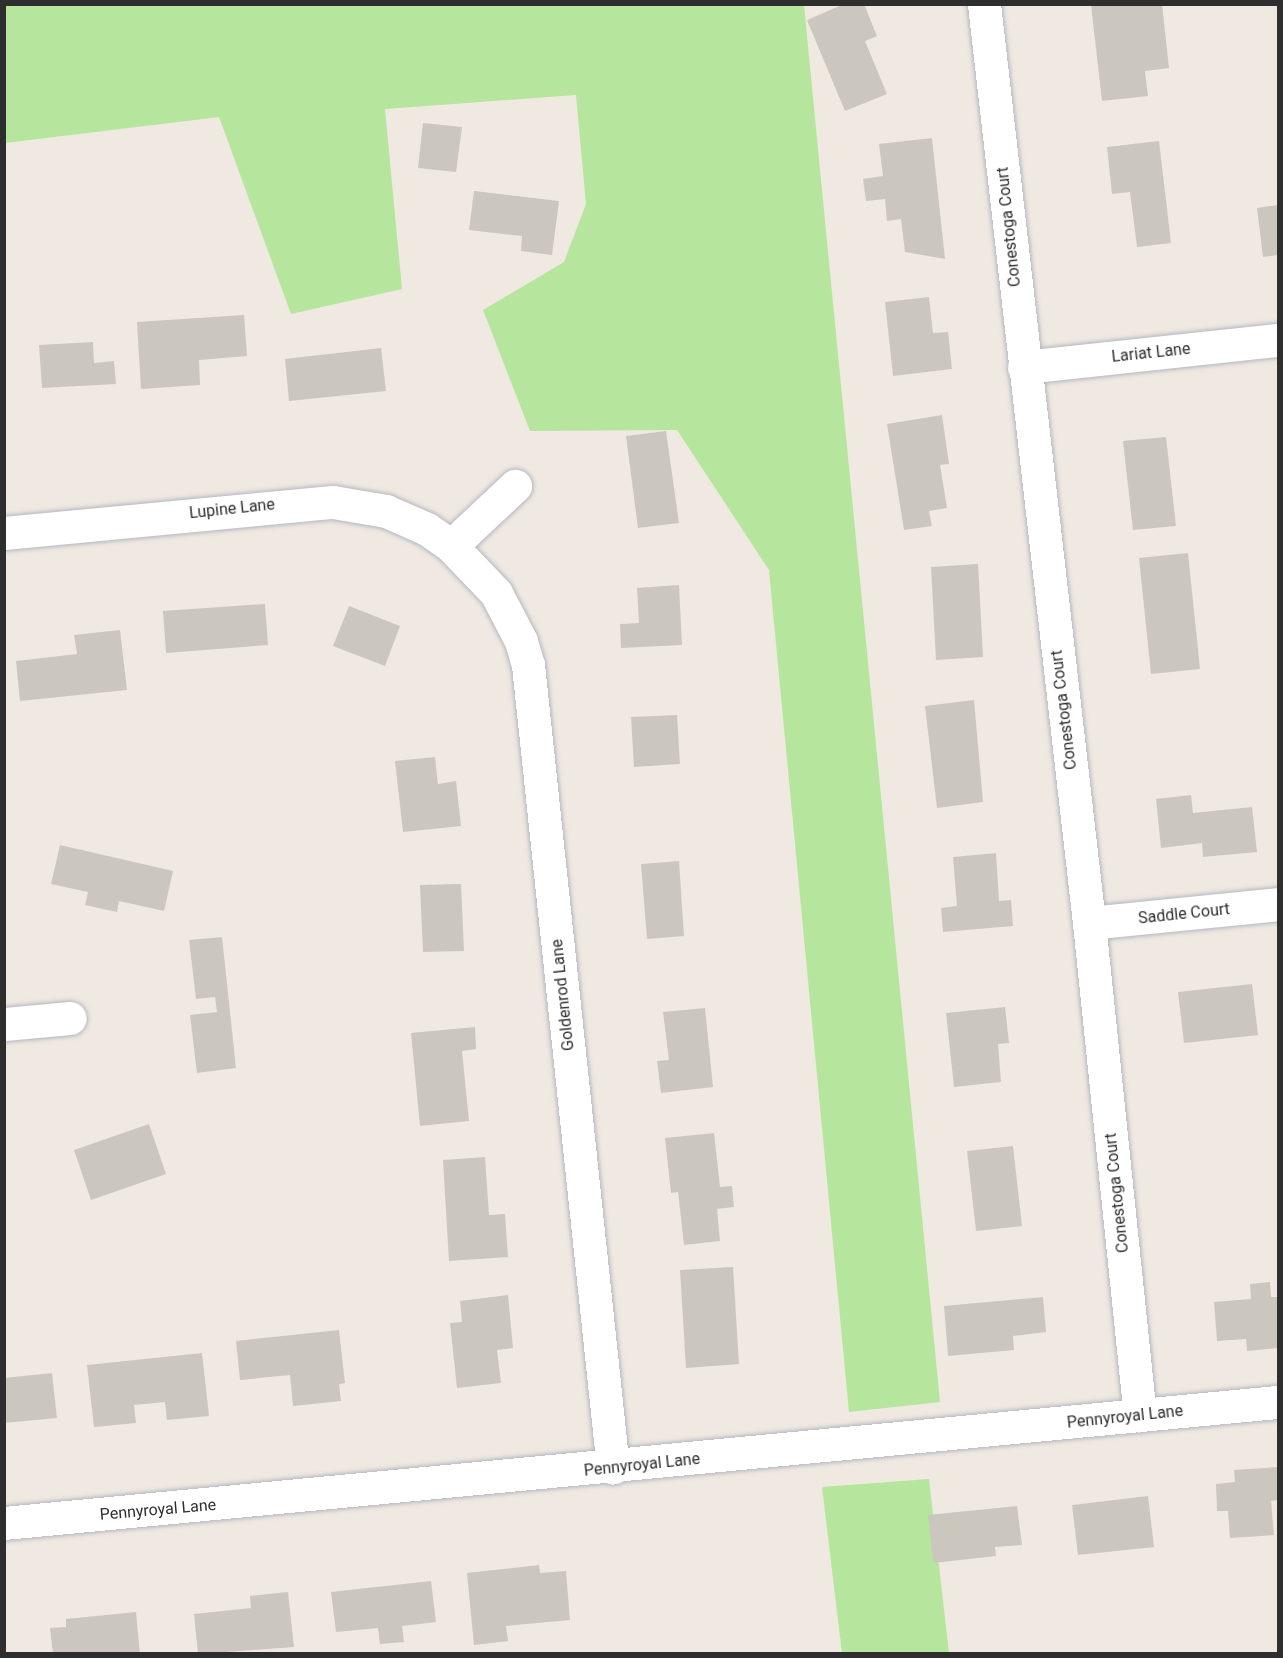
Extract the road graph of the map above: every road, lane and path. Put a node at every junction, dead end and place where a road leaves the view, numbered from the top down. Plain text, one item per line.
1 (984, 4) edge
2 (1278, 340) edge
3 (1024, 367) junction
4 (514, 486) dead end
5 (4, 532) edge
6 (451, 546) junction
7 (1278, 904) edge
8 (1089, 923) junction
9 (70, 1018) dead end
10 (4, 1024) edge
11 (1278, 1402) edge
12 (1140, 1415) junction
13 (613, 1468) junction
14 (4, 1524) edge

1 - 3 street, Conestoga Court
2 - 3 street, Lariat Lane
3 - 8 street, Conestoga Court
4 - 6 street
5 - 6 street, Lupine Lane
6 - 13 street, Goldenrod Lane
7 - 8 street, Saddle Court
8 - 12 street, Conestoga Court
9 - 10 street
11 - 12 street, Pennyroyal Lane
12 - 13 street, Pennyroyal Lane
13 - 14 street, Pennyroyal Lane

